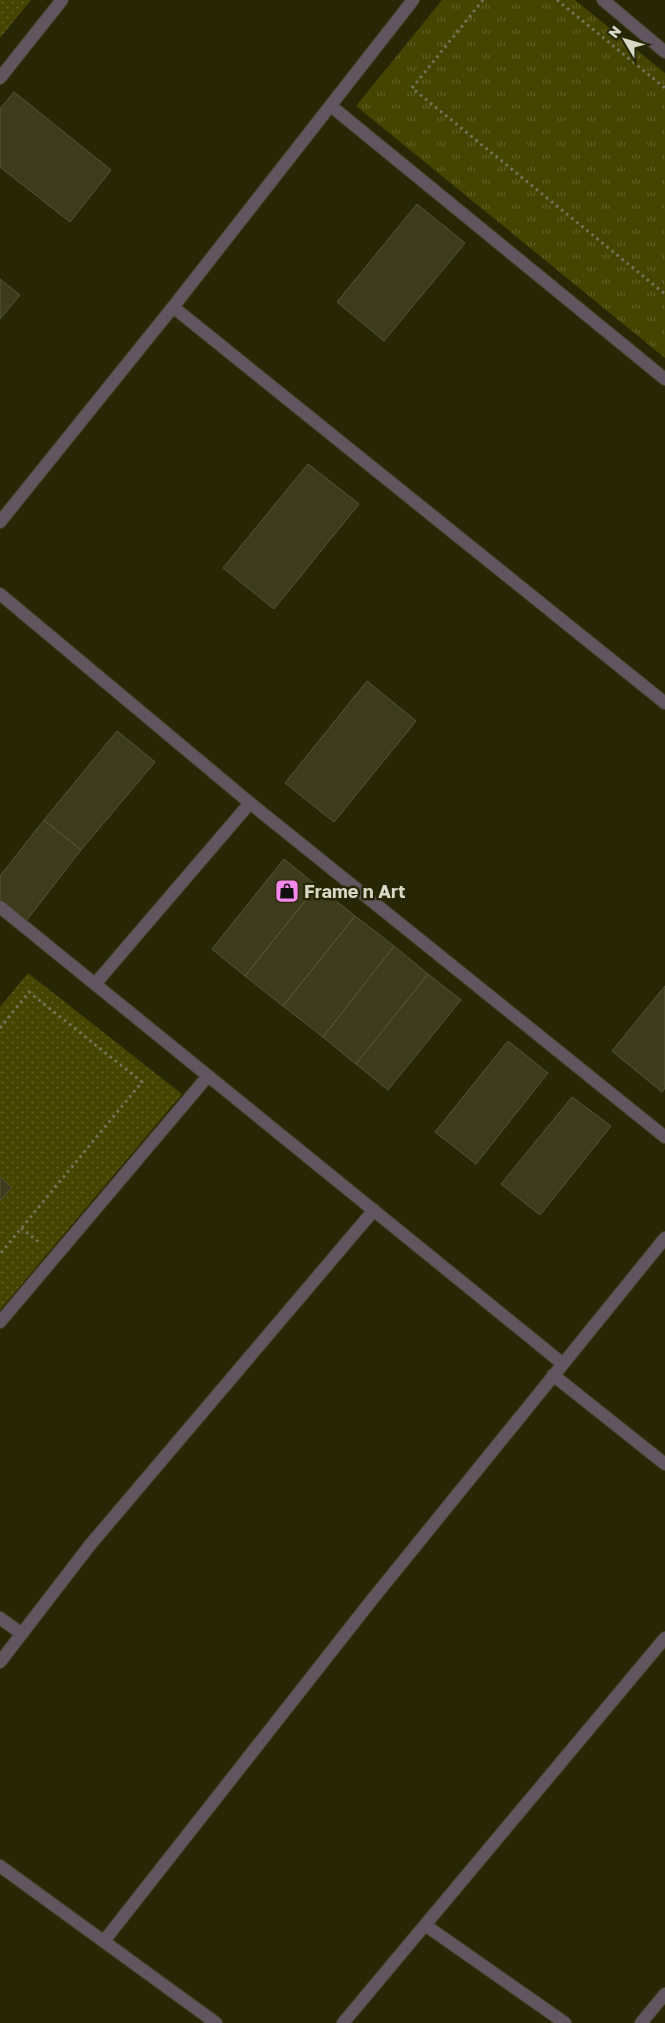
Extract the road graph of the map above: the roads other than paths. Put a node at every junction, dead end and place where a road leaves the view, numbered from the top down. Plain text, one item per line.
1 (62, 0) edge
2 (413, 0) edge
3 (603, 0) edge
4 (665, 52) edge
5 (0, 78) edge
6 (331, 106) junction
7 (173, 307) junction
8 (665, 379) edge
9 (0, 522) edge
10 (0, 594) edge
11 (665, 703) edge
12 (250, 803) junction
13 (0, 907) edge
14 (95, 984) junction
15 (208, 1076) junction
16 (665, 1137) edge
17 (374, 1210) junction
18 (665, 1238) edge
19 (0, 1322) edge
20 (562, 1364) junction
21 (553, 1375) junction
22 (665, 1464) edge
23 (0, 1618) edge
24 (22, 1634) junction
25 (665, 1638) edge
26 (0, 1662) edge
27 (0, 1866) edge
28 (425, 1925) junction
29 (104, 1941) junction
30 (665, 1994) edge
31 (216, 2023) edge
32 (343, 2023) edge
33 (565, 2023) edge
34 (641, 2023) edge

1 - 5 street
2 - 6 street
3 - 4 street
6 - 7 street
6 - 8 street
7 - 9 street
7 - 11 street
10 - 12 street
12 - 14 street
12 - 16 street
13 - 14 street
14 - 15 street
15 - 17 street
15 - 19 street
17 - 20 street
17 - 24 street
18 - 20 street
20 - 21 street
21 - 22 street
21 - 29 street
23 - 24 street
24 - 26 street
25 - 28 street
27 - 29 street
28 - 32 street
28 - 33 street
29 - 31 street
30 - 34 street

